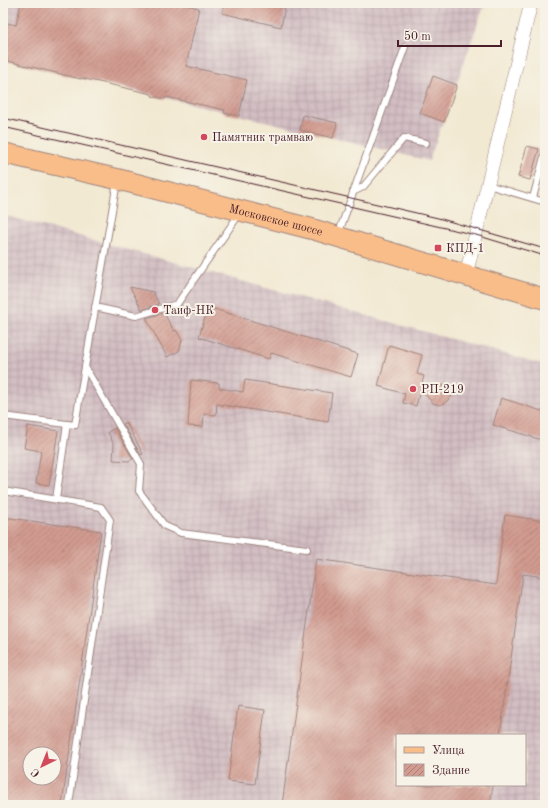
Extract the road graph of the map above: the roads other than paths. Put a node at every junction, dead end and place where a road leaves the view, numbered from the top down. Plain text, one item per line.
1 (531, 3) edge
2 (405, 47) dead end
3 (426, 143) dead end
4 (3, 153) edge
5 (545, 153) edge
6 (117, 179) junction
7 (488, 185) junction
8 (353, 192) junction
9 (533, 198) junction
10 (545, 202) edge
11 (241, 211) junction
12 (337, 237) junction
13 (466, 275) junction
14 (545, 299) edge
15 (95, 308) junction
16 (85, 367) junction
17 (3, 416) edge
18 (67, 424) junction
19 (3, 491) edge
20 (56, 499) junction
21 (307, 550) dead end
22 (69, 805) edge

1 - 7 street
2 - 8 lane
3 - 8 lane
4 - 6 main road, Московское шоссе
5 - 9 lane
6 - 11 main road, Московское шоссе
6 - 15 lane
7 - 9 lane
7 - 13 street
8 - 12 lane
9 - 10 lane
11 - 12 main road, Московское шоссе
11 - 15 lane
12 - 13 main road, Московское шоссе
13 - 14 main road, Московское шоссе
15 - 16 lane
16 - 18 lane
16 - 21 lane
17 - 18 lane
18 - 20 lane
19 - 20 lane
20 - 22 lane

